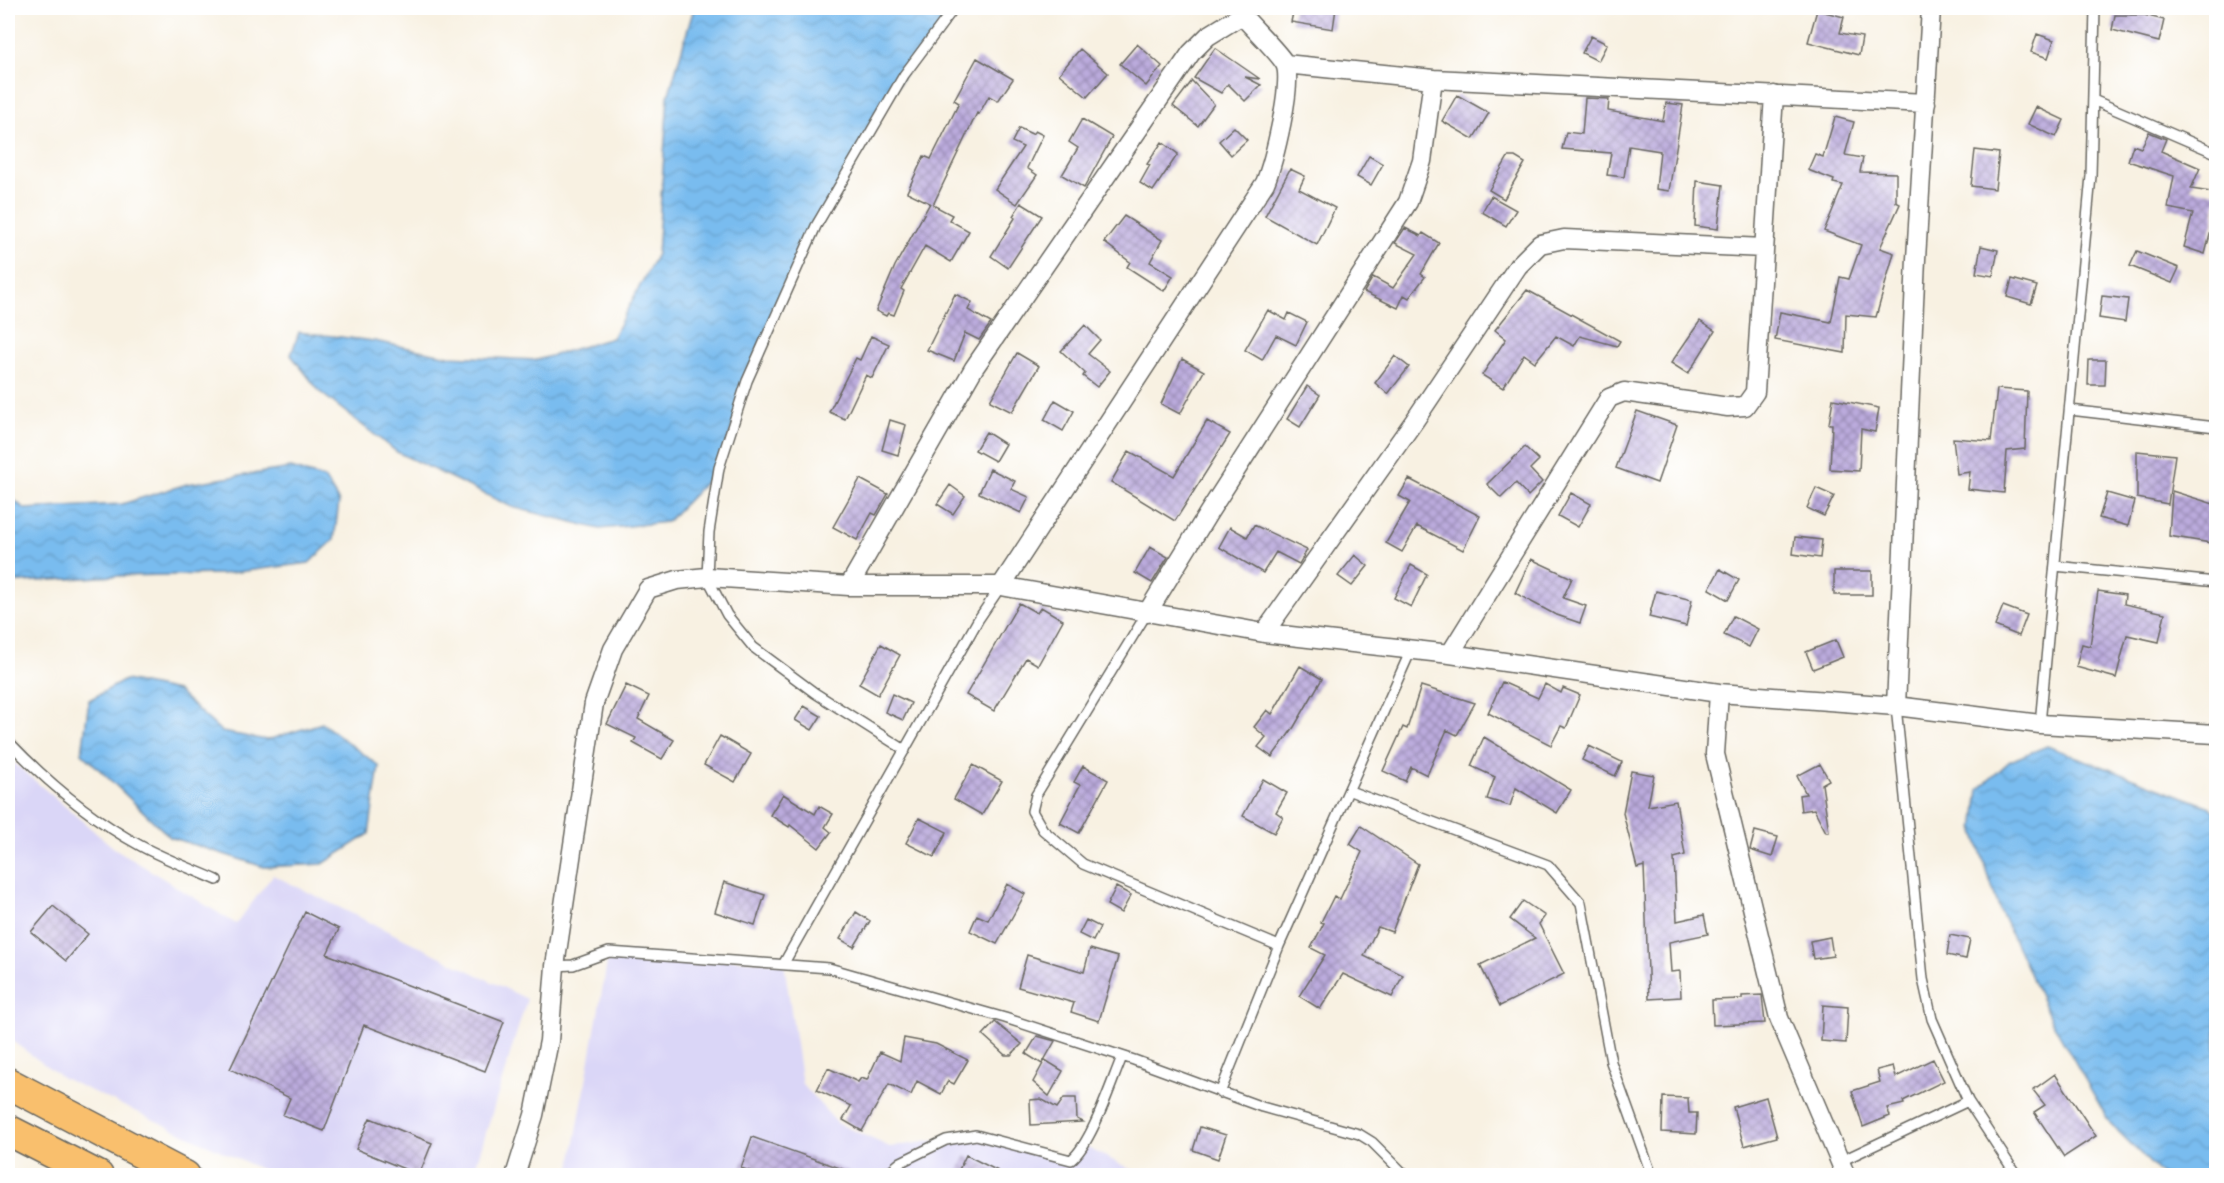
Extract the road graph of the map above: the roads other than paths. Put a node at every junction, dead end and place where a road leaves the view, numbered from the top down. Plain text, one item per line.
1 (954, 8) edge
2 (1931, 8) edge
3 (2095, 8) edge
4 (1242, 11) edge
5 (1285, 64) junction
6 (1433, 79) junction
7 (1774, 94) junction
8 (2093, 100) junction
9 (1926, 103) junction
10 (2217, 153) edge
11 (1764, 248) junction
12 (2070, 410) junction
13 (2217, 422) edge
14 (2216, 427) edge
15 (2055, 566) junction
16 (707, 577) junction
17 (2217, 582) edge
18 (849, 585) junction
19 (1001, 586) junction
20 (1147, 613) junction
21 (1264, 633) junction
22 (1412, 650) junction
23 (1450, 654) junction
24 (1719, 693) junction
25 (1896, 706) junction
26 (2040, 724) junction
27 (2217, 734) edge
28 (8, 741) edge
29 (904, 750) junction
30 (1350, 791) junction
31 (218, 880) dead end
32 (1279, 946) junction
33 (784, 963) junction
34 (555, 966) junction
35 (1122, 1057) junction
36 (8, 1083) edge
37 (1220, 1093) junction
38 (1968, 1101) junction
39 (8, 1130) edge
40 (1842, 1169) edge
41 (98, 1176) edge
42 (185, 1176) edge
43 (515, 1176) edge
44 (884, 1176) edge
45 (1406, 1176) edge
46 (1652, 1176) edge
47 (2017, 1176) edge

1 - 16 lane
2 - 9 street
3 - 8 lane
4 - 5 street
4 - 18 street
5 - 6 street
5 - 19 street
6 - 7 street
6 - 20 street
7 - 9 street
7 - 11 street
8 - 10 lane
8 - 12 lane
9 - 25 street
11 - 21 street
11 - 23 street
12 - 14 lane
12 - 15 lane
13 - 14 lane
15 - 17 lane
15 - 26 lane
16 - 18 street
16 - 29 lane
16 - 34 street
18 - 19 street
19 - 20 street
19 - 29 lane
20 - 21 street
20 - 32 lane
21 - 22 street
22 - 23 street
22 - 30 lane
23 - 24 street
24 - 25 street
24 - 40 street
25 - 26 street
25 - 38 lane
26 - 27 street
28 - 31 lane
29 - 33 lane
30 - 32 lane
30 - 46 lane
32 - 37 lane
33 - 34 lane
33 - 35 lane
34 - 43 street
35 - 37 lane
35 - 44 lane
36 - 42 main road
37 - 45 lane
38 - 40 lane
38 - 47 lane
39 - 41 main road

